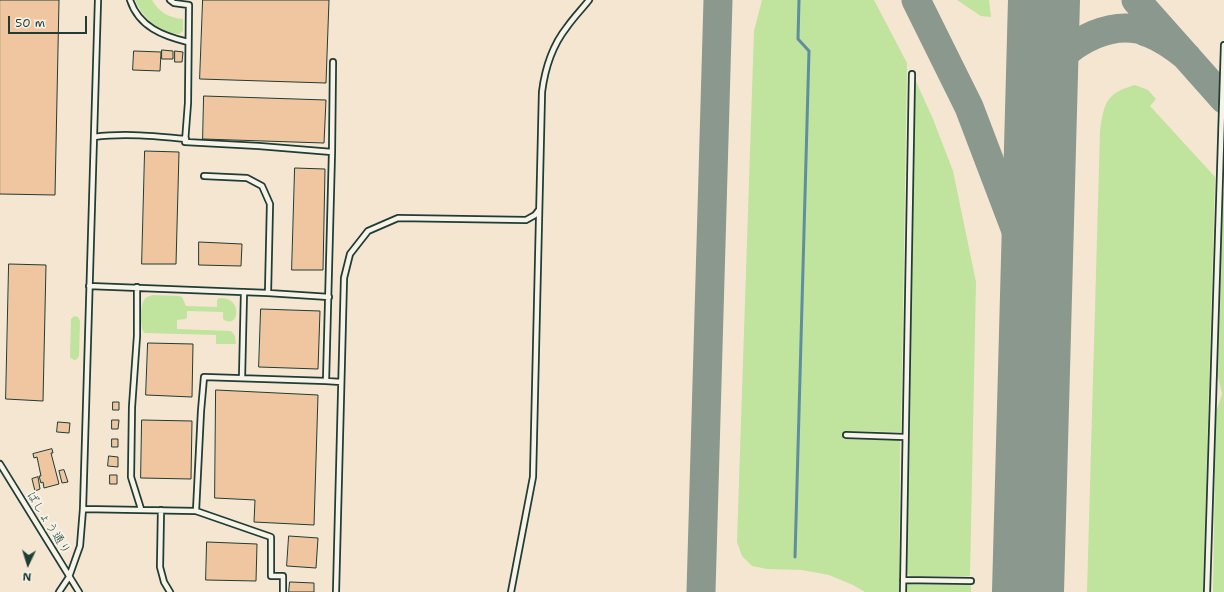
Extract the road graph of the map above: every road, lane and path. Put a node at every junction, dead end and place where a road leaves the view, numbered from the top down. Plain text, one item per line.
1 (98, 0) edge
2 (130, 0) edge
3 (170, 0) edge
4 (589, 0) edge
5 (188, 42) junction
6 (1224, 45) edge
7 (333, 62) dead end
8 (912, 74) dead end
9 (94, 137) junction
10 (186, 138) junction
11 (332, 152) junction
12 (204, 176) dead end
13 (539, 209) junction
14 (89, 286) junction
15 (137, 287) junction
16 (244, 292) junction
17 (268, 292) junction
18 (329, 297) junction
19 (242, 378) junction
20 (326, 382) junction
21 (341, 382) junction
22 (846, 436) dead end
23 (905, 437) junction
24 (0, 464) edge
25 (83, 509) junction
26 (142, 509) junction
27 (161, 510) junction
28 (196, 511) junction
29 (69, 576) junction
30 (903, 580) junction
31 (971, 581) dead end
32 (59, 592) edge
33 (78, 592) edge
34 (170, 592) edge
35 (283, 592) edge
36 (336, 592) edge
37 (511, 592) edge
38 (903, 592) edge
39 (1207, 592) edge

1 - 9 lane
2 - 5 lane
3 - 5 lane
4 - 13 lane
5 - 10 lane
6 - 39 lane
7 - 11 lane
8 - 23 lane
9 - 10 lane
9 - 14 lane
10 - 11 lane
11 - 18 lane
12 - 17 lane
13 - 21 lane
13 - 37 lane
14 - 15 lane
14 - 25 lane
15 - 16 lane
15 - 26 lane
16 - 17 lane
16 - 19 lane
17 - 18 lane
18 - 20 lane
19 - 20 lane
19 - 28 lane
20 - 21 lane
21 - 36 lane
22 - 23 lane
23 - 30 lane
24 - 29 lane, ばしょう通り
25 - 26 lane
25 - 29 lane
26 - 27 lane
27 - 28 lane
27 - 34 lane
28 - 35 lane
29 - 32 lane
29 - 33 lane, ばしょう通り
30 - 31 lane
30 - 38 lane

